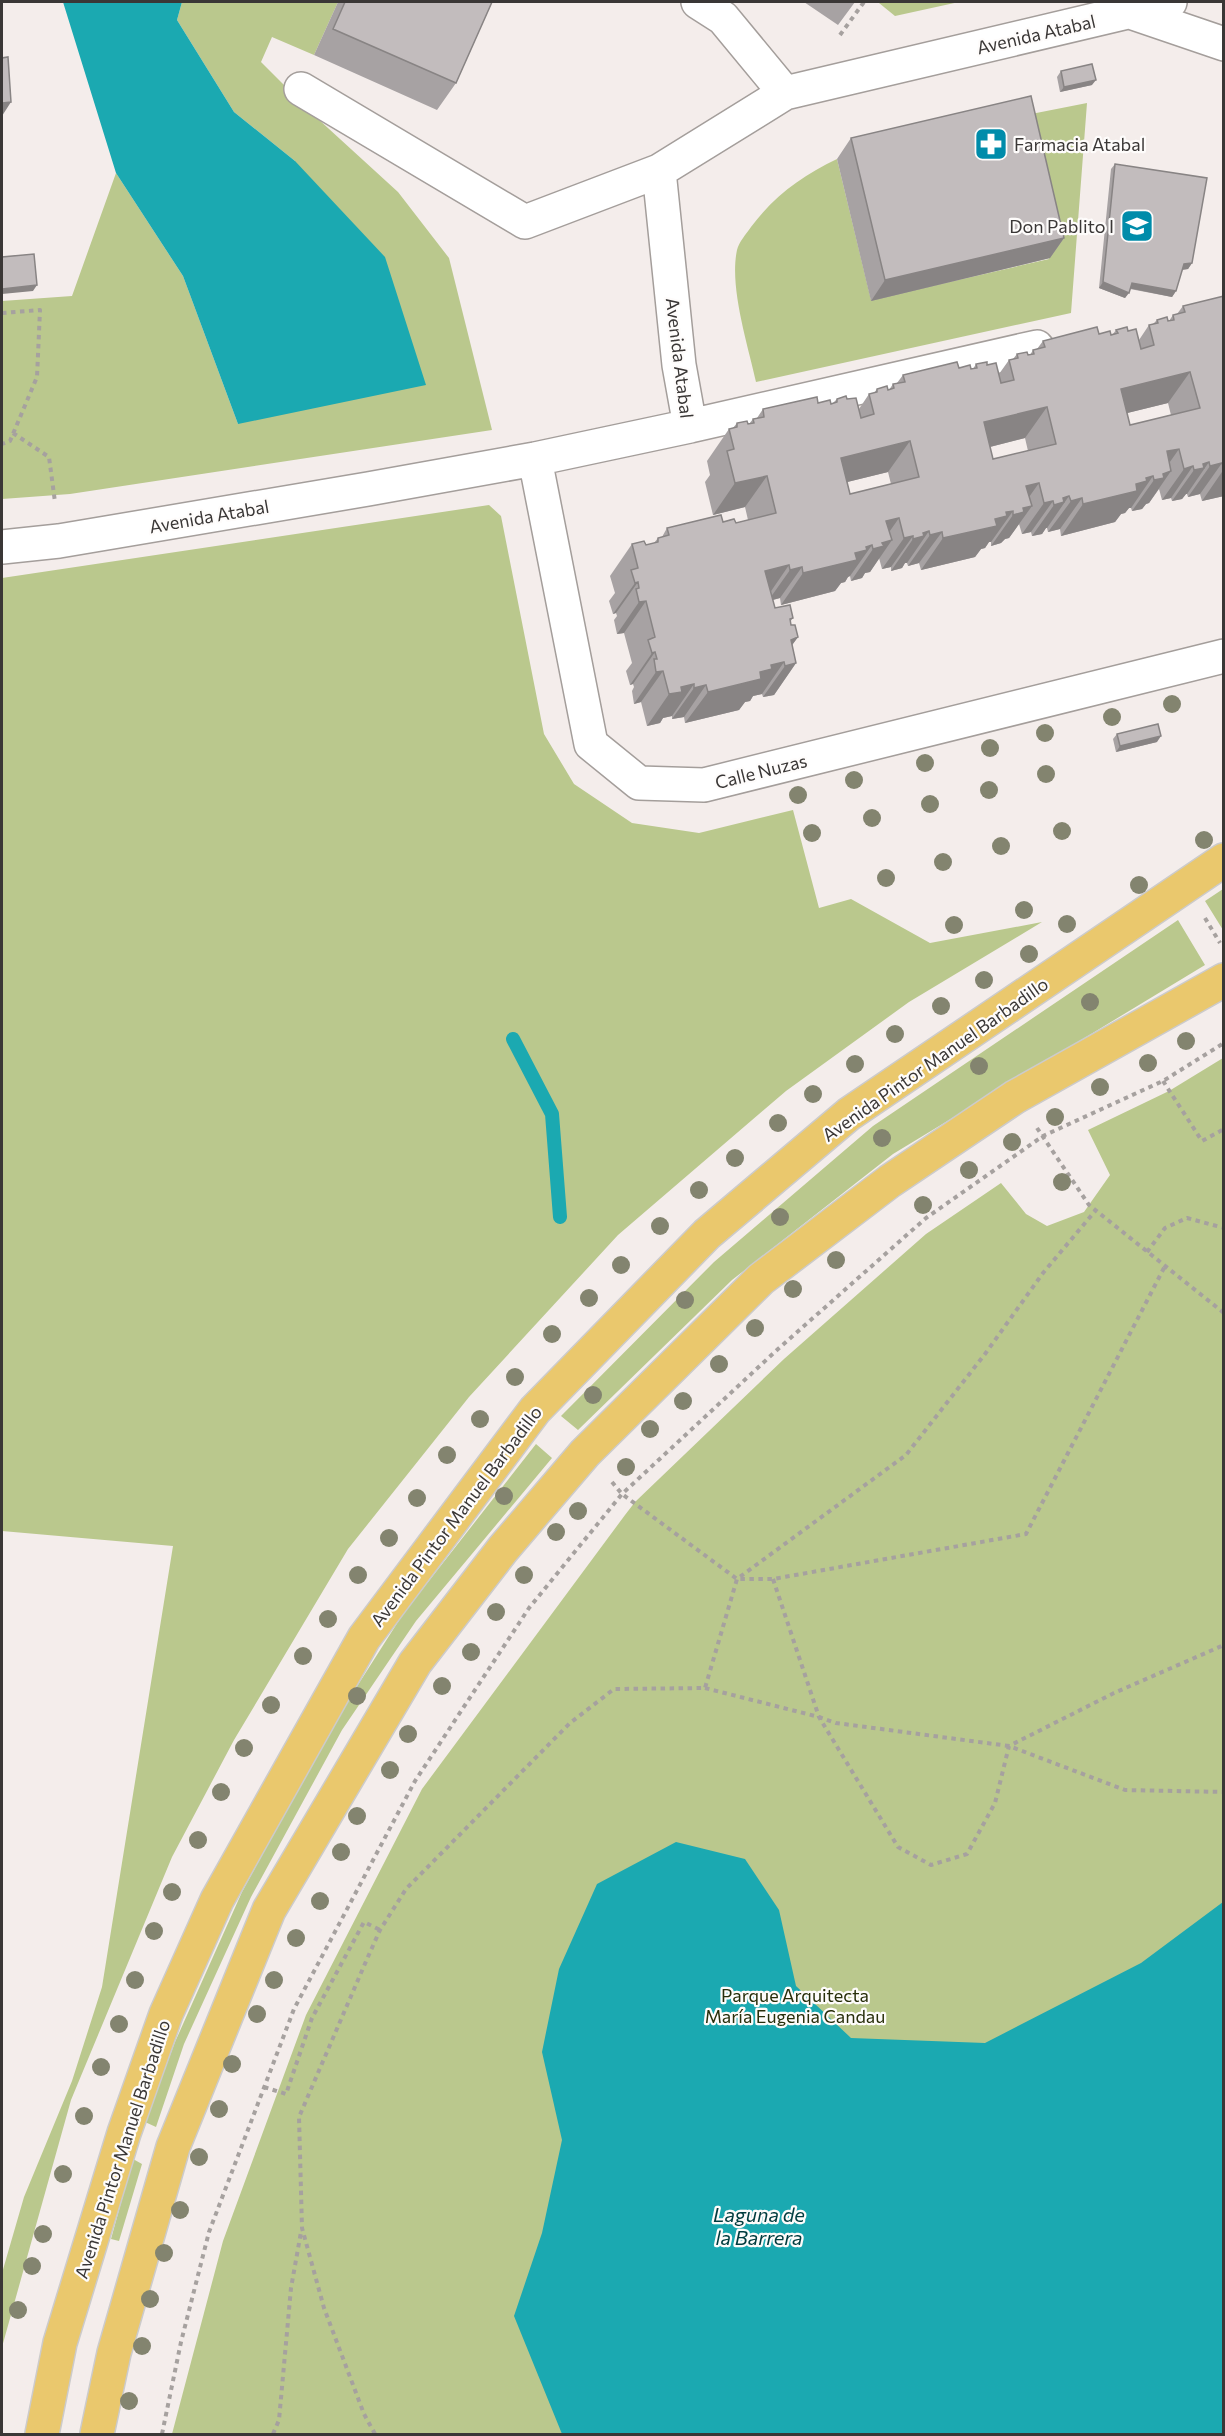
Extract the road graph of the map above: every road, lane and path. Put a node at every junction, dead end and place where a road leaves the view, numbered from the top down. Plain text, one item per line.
1 (698, 2) edge
2 (864, 2) edge
3 (1170, 2) edge
4 (1126, 7) edge
5 (840, 35) dead end
6 (1224, 44) edge
7 (301, 89) dead end
8 (785, 93) junction
9 (659, 171) junction
10 (2, 313) edge
11 (1042, 356) edge
12 (690, 426) junction
13 (13, 433) junction
14 (2, 444) edge
15 (535, 459) junction
16 (59, 541) junction
17 (2, 547) edge
18 (1223, 657) edge
19 (1224, 860) edge
20 (1224, 980) edge
21 (1224, 1043) edge
22 (1163, 1081) junction
23 (1015, 1097) junction
24 (1224, 1129) edge
25 (1043, 1136) junction
26 (1096, 1210) junction
27 (1224, 1228) edge
28 (1147, 1252) junction
29 (1166, 1266) junction
30 (1224, 1313) edge
31 (585, 1453) junction
32 (622, 1494) junction
33 (737, 1579) junction
34 (773, 1580) junction
35 (1224, 1645) edge
36 (705, 1688) junction
37 (819, 1717) junction
38 (1010, 1746) junction
39 (1224, 1792) edge
40 (380, 1930) junction
41 (264, 2087) junction
42 (302, 2228) junction
43 (42, 2434) edge
44 (97, 2434) edge
45 (162, 2434) edge
46 (273, 2434) edge
47 (375, 2434) edge

1 - 8 street
2 - 5 path
3 - 4 street, Avenida Atabal
4 - 6 street
4 - 8 street, Avenida Atabal
7 - 9 street
8 - 9 street, Avenida Atabal
9 - 12 street, Avenida Atabal
10 - 13 path
11 - 12 street
12 - 15 street, Avenida Atabal
13 - 14 path
13 - 16 path
15 - 16 street, Avenida Atabal
15 - 18 street, Calle Nuzas
16 - 17 street, Avenida Atabal
19 - 43 main road, Avenida Pintor Manuel Barbadillo
20 - 23 main road
21 - 22 path
22 - 24 path
22 - 25 path
23 - 25 path
23 - 31 main road
25 - 26 path
25 - 32 path
26 - 28 path
26 - 33 path
27 - 28 path
28 - 29 path
29 - 30 path
29 - 34 path
31 - 32 path
31 - 44 main road
32 - 33 path
32 - 41 path
33 - 34 path
33 - 36 path
34 - 37 path
35 - 38 path
36 - 37 path
36 - 40 path
37 - 38 path
37 - 38 path
38 - 39 path
40 - 41 path
40 - 42 path
41 - 45 path
42 - 46 path
42 - 47 path

